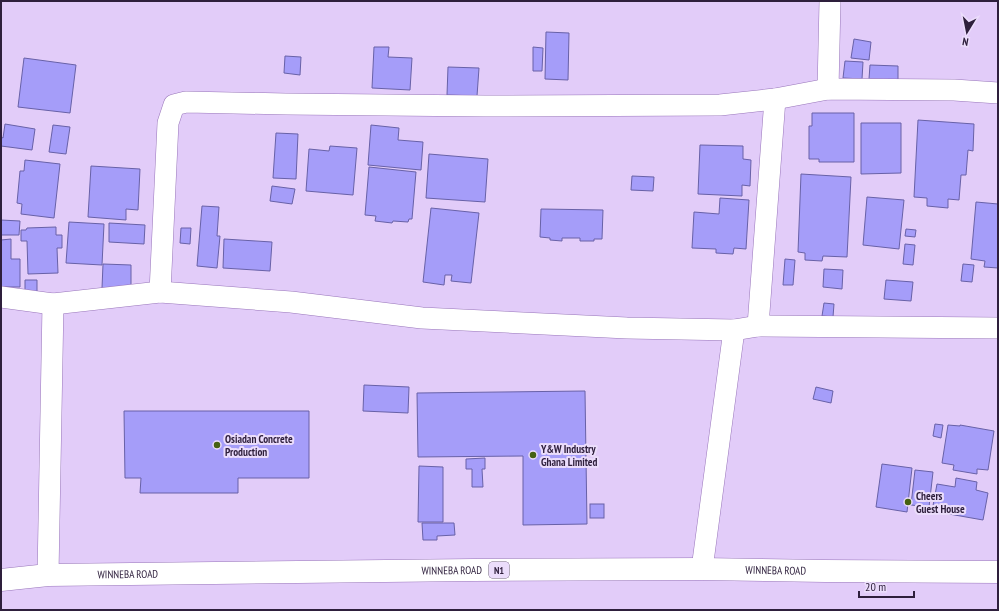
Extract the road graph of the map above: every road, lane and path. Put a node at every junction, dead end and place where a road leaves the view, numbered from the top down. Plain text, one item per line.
1 (830, 1) edge
2 (828, 89) junction
3 (998, 93) edge
4 (775, 99) junction
5 (160, 292) junction
6 (1, 297) edge
7 (53, 304) junction
8 (758, 326) junction
9 (998, 328) edge
10 (734, 330) junction
11 (702, 569) junction
12 (998, 572) edge
13 (48, 575) junction
14 (1, 580) edge

1 - 2 street
2 - 3 street
2 - 4 street
4 - 5 street
4 - 8 street
5 - 7 street
5 - 10 street
6 - 7 street
7 - 13 street
8 - 9 street
8 - 10 street
10 - 11 street
11 - 12 highway, WINNEBA ROAD / N1
11 - 13 highway, WINNEBA ROAD / N1
13 - 14 highway, WINNEBA ROAD / N1

